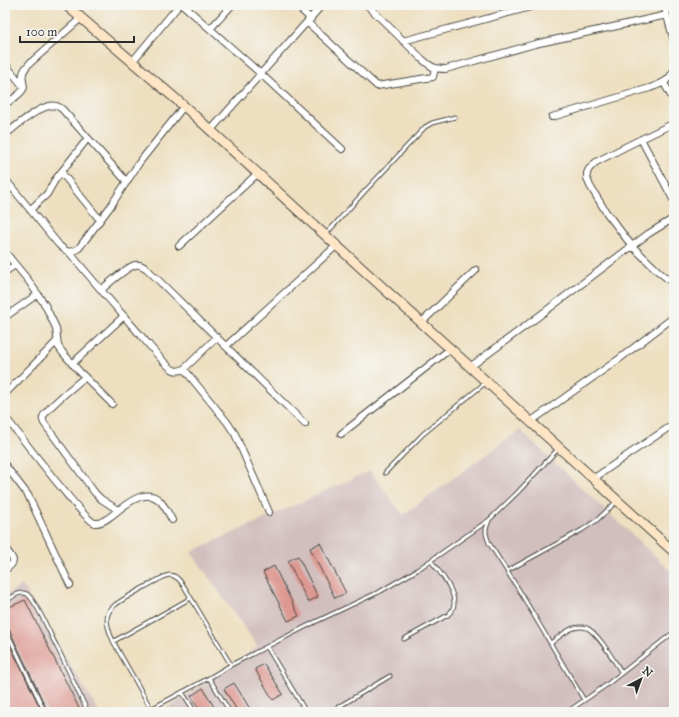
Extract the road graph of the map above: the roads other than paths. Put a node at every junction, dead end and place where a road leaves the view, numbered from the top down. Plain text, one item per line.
1 (66, 5) edge
2 (179, 5) edge
3 (183, 5) edge
4 (232, 5) edge
5 (296, 5) edge
6 (322, 5) edge
7 (367, 5) edge
8 (538, 5) edge
9 (664, 5) edge
10 (667, 15) junction
11 (81, 18) junction
12 (309, 20) junction
13 (210, 29) junction
14 (403, 41) junction
15 (674, 41) edge
16 (132, 62) junction
17 (5, 64) edge
18 (435, 68) junction
19 (673, 73) edge
20 (261, 74) junction
21 (664, 83) junction
22 (24, 88) junction
23 (674, 101) edge
24 (5, 104) edge
25 (184, 106) junction
26 (455, 117) dead end
27 (552, 117) dead end
28 (674, 122) edge
29 (210, 131) junction
30 (5, 135) edge
31 (88, 138) junction
32 (641, 139) junction
33 (342, 149) dead end
34 (61, 172) junction
35 (257, 174) junction
36 (5, 179) edge
37 (126, 182) junction
38 (674, 201) edge
39 (30, 210) junction
40 (674, 218) edge
41 (100, 220) junction
42 (324, 235) junction
43 (179, 246) dead end
44 (336, 246) junction
45 (632, 246) junction
46 (5, 252) edge
47 (69, 252) junction
48 (15, 265) junction
49 (476, 270) dead end
50 (5, 272) edge
51 (674, 284) edge
52 (101, 290) junction
53 (38, 294) junction
54 (5, 316) edge
55 (124, 316) junction
56 (674, 317) edge
57 (421, 323) junction
58 (217, 337) junction
59 (57, 341) junction
60 (226, 346) junction
61 (450, 349) junction
62 (72, 364) junction
63 (470, 367) junction
64 (184, 369) junction
65 (85, 377) junction
66 (487, 382) junction
67 (5, 394) edge
68 (112, 404) dead end
69 (5, 417) edge
70 (530, 422) junction
71 (305, 424) dead end
72 (674, 424) edge
73 (341, 434) dead end
74 (559, 448) junction
75 (5, 465) edge
76 (385, 473) dead end
77 (593, 479) junction
78 (617, 501) junction
79 (118, 510) junction
80 (269, 512) dead end
81 (172, 520) dead end
82 (489, 520) junction
83 (5, 548) edge
84 (674, 552) edge
85 (431, 561) junction
86 (5, 570) edge
87 (507, 571) junction
88 (70, 585) dead end
89 (191, 598) junction
90 (5, 603) edge
91 (5, 628) edge
92 (674, 632) edge
93 (404, 640) dead end
94 (114, 641) junction
95 (551, 643) junction
96 (267, 647) junction
97 (231, 665) junction
98 (622, 673) junction
99 (390, 676) dead end
100 (209, 678) junction
101 (182, 692) junction
102 (584, 700) junction
103 (151, 709) junction
104 (45, 712) edge
105 (88, 712) edge
106 (145, 712) edge
107 (195, 712) edge
108 (230, 712) edge
109 (306, 712) edge
110 (330, 712) edge
111 (567, 712) edge

1 - 11 main road
2 - 16 street
3 - 13 street
4 - 13 street
5 - 12 street
6 - 12 street
7 - 14 street
8 - 14 street
9 - 10 street
10 - 15 street
10 - 18 street
11 - 16 main road
11 - 22 street
12 - 18 street
12 - 20 street
13 - 20 street
14 - 18 street
16 - 25 main road
17 - 22 street
19 - 21 street
20 - 29 street
20 - 33 street
21 - 23 street
21 - 27 street
22 - 24 street
25 - 29 main road
25 - 37 street
26 - 42 lane
28 - 32 street
29 - 35 main road
30 - 31 street
31 - 34 street
31 - 37 street
32 - 38 street
32 - 45 street
34 - 39 street
34 - 41 street
35 - 42 main road
35 - 43 street
36 - 39 street
37 - 41 street
39 - 47 street
40 - 45 street
41 - 47 street
42 - 44 main road
44 - 57 main road
44 - 60 street
45 - 51 street
45 - 63 street
46 - 48 street
47 - 52 street
48 - 50 street
48 - 53 street
49 - 57 street
52 - 55 street
52 - 58 street
53 - 54 street
53 - 59 street
55 - 62 street
55 - 64 street
56 - 70 street
57 - 61 main road
58 - 60 street
58 - 64 street
59 - 62 street
59 - 67 street
60 - 71 street
61 - 63 main road
61 - 73 street
62 - 65 street
63 - 66 main road
64 - 80 street
65 - 68 street
65 - 79 street
66 - 70 main road
66 - 76 lane
69 - 79 street
70 - 74 main road
72 - 77 street
74 - 77 main road
74 - 82 lane
75 - 88 street
77 - 78 main road
78 - 84 main road
78 - 87 lane
79 - 81 street
82 - 85 lane
82 - 87 lane
83 - 86 street
85 - 93 lane
85 - 96 lane
87 - 95 lane
89 - 94 lane
89 - 94 lane
89 - 97 lane
90 - 105 lane
91 - 104 lane
92 - 98 lane
94 - 103 lane
95 - 98 lane
95 - 102 lane
96 - 97 lane
96 - 109 lane
97 - 100 lane
98 - 102 lane
99 - 110 lane
100 - 101 lane
100 - 108 lane
101 - 103 lane
101 - 107 lane
102 - 111 lane
103 - 106 lane

